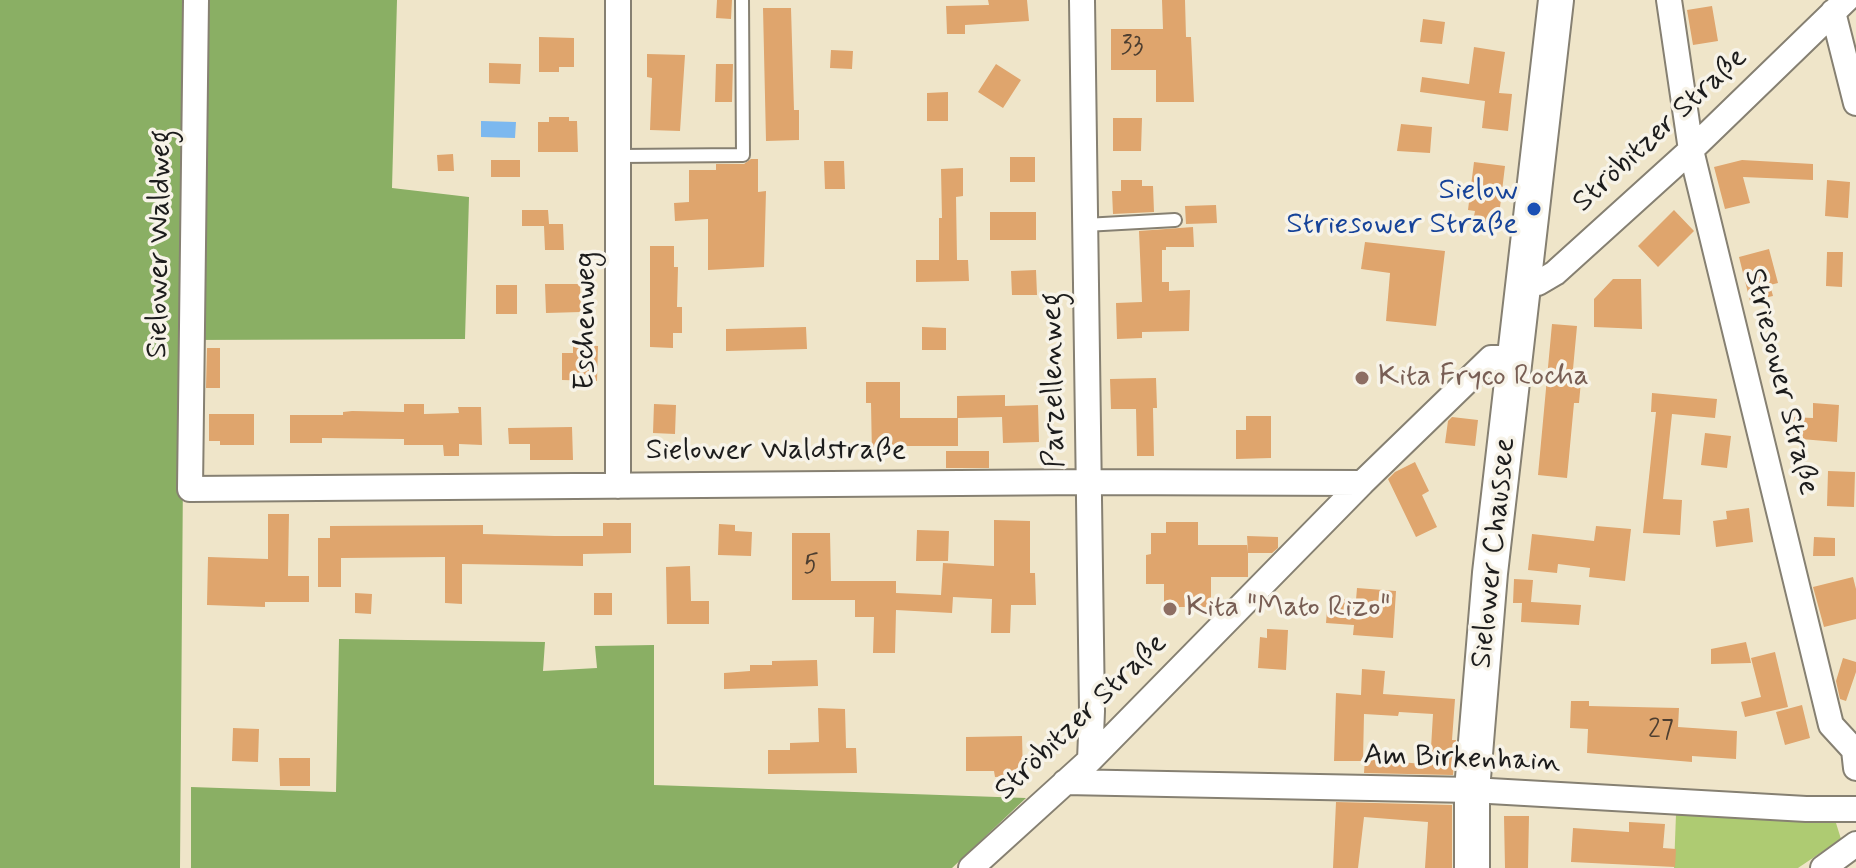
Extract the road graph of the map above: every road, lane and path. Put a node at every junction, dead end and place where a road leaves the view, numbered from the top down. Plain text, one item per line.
1 (196, 0) edge
2 (618, 0) edge
3 (742, 0) edge
4 (1082, 0) edge
5 (1556, 0) edge
6 (1669, 0) edge
7 (1840, 6) edge
8 (1856, 103) edge
9 (1691, 150) junction
10 (620, 156) junction
11 (1175, 220) dead end
12 (1085, 225) junction
13 (1525, 281) junction
14 (1515, 358) junction
15 (1088, 482) junction
16 (1362, 483) junction
17 (618, 486) junction
18 (190, 489) joint
19 (1090, 760) junction
20 (1856, 768) edge
21 (1065, 782) junction
22 (1472, 790) junction
23 (1856, 809) edge
24 (1856, 844) edge
25 (971, 868) edge
26 (1472, 868) edge
27 (1823, 868) edge

1 - 18 street, Sielower Waldweg
2 - 10 street, Eschenweg
3 - 10 lane
4 - 12 street, Parzellenweg
5 - 13 main road, Sielower Chaussee
6 - 9 street, Striesower Straße
7 - 8 street, Ströbitzer Straße
7 - 9 street, Ströbitzer Straße
9 - 13 street, Ströbitzer Straße
9 - 20 street, Striesower Straße
10 - 17 street, Eschenweg
11 - 12 lane
12 - 15 street, Parzellenweg
13 - 14 main road, Sielower Chaussee
14 - 16 street, Ströbitzer Straße
14 - 22 main road, Sielower Chaussee
15 - 16 street, Sielower Waldstraße
15 - 17 street, Sielower Waldstraße
15 - 19 street, Parzellenweg
16 - 19 street, Ströbitzer Straße
17 - 18 street, Sielower Waldstraße
19 - 21 street, Ströbitzer Straße
21 - 22 street, Am Birkenhain
21 - 25 street, Ströbitzer Straße
22 - 23 street, Am Birkenhain
22 - 26 main road, Sielower Chaussee
24 - 27 street

